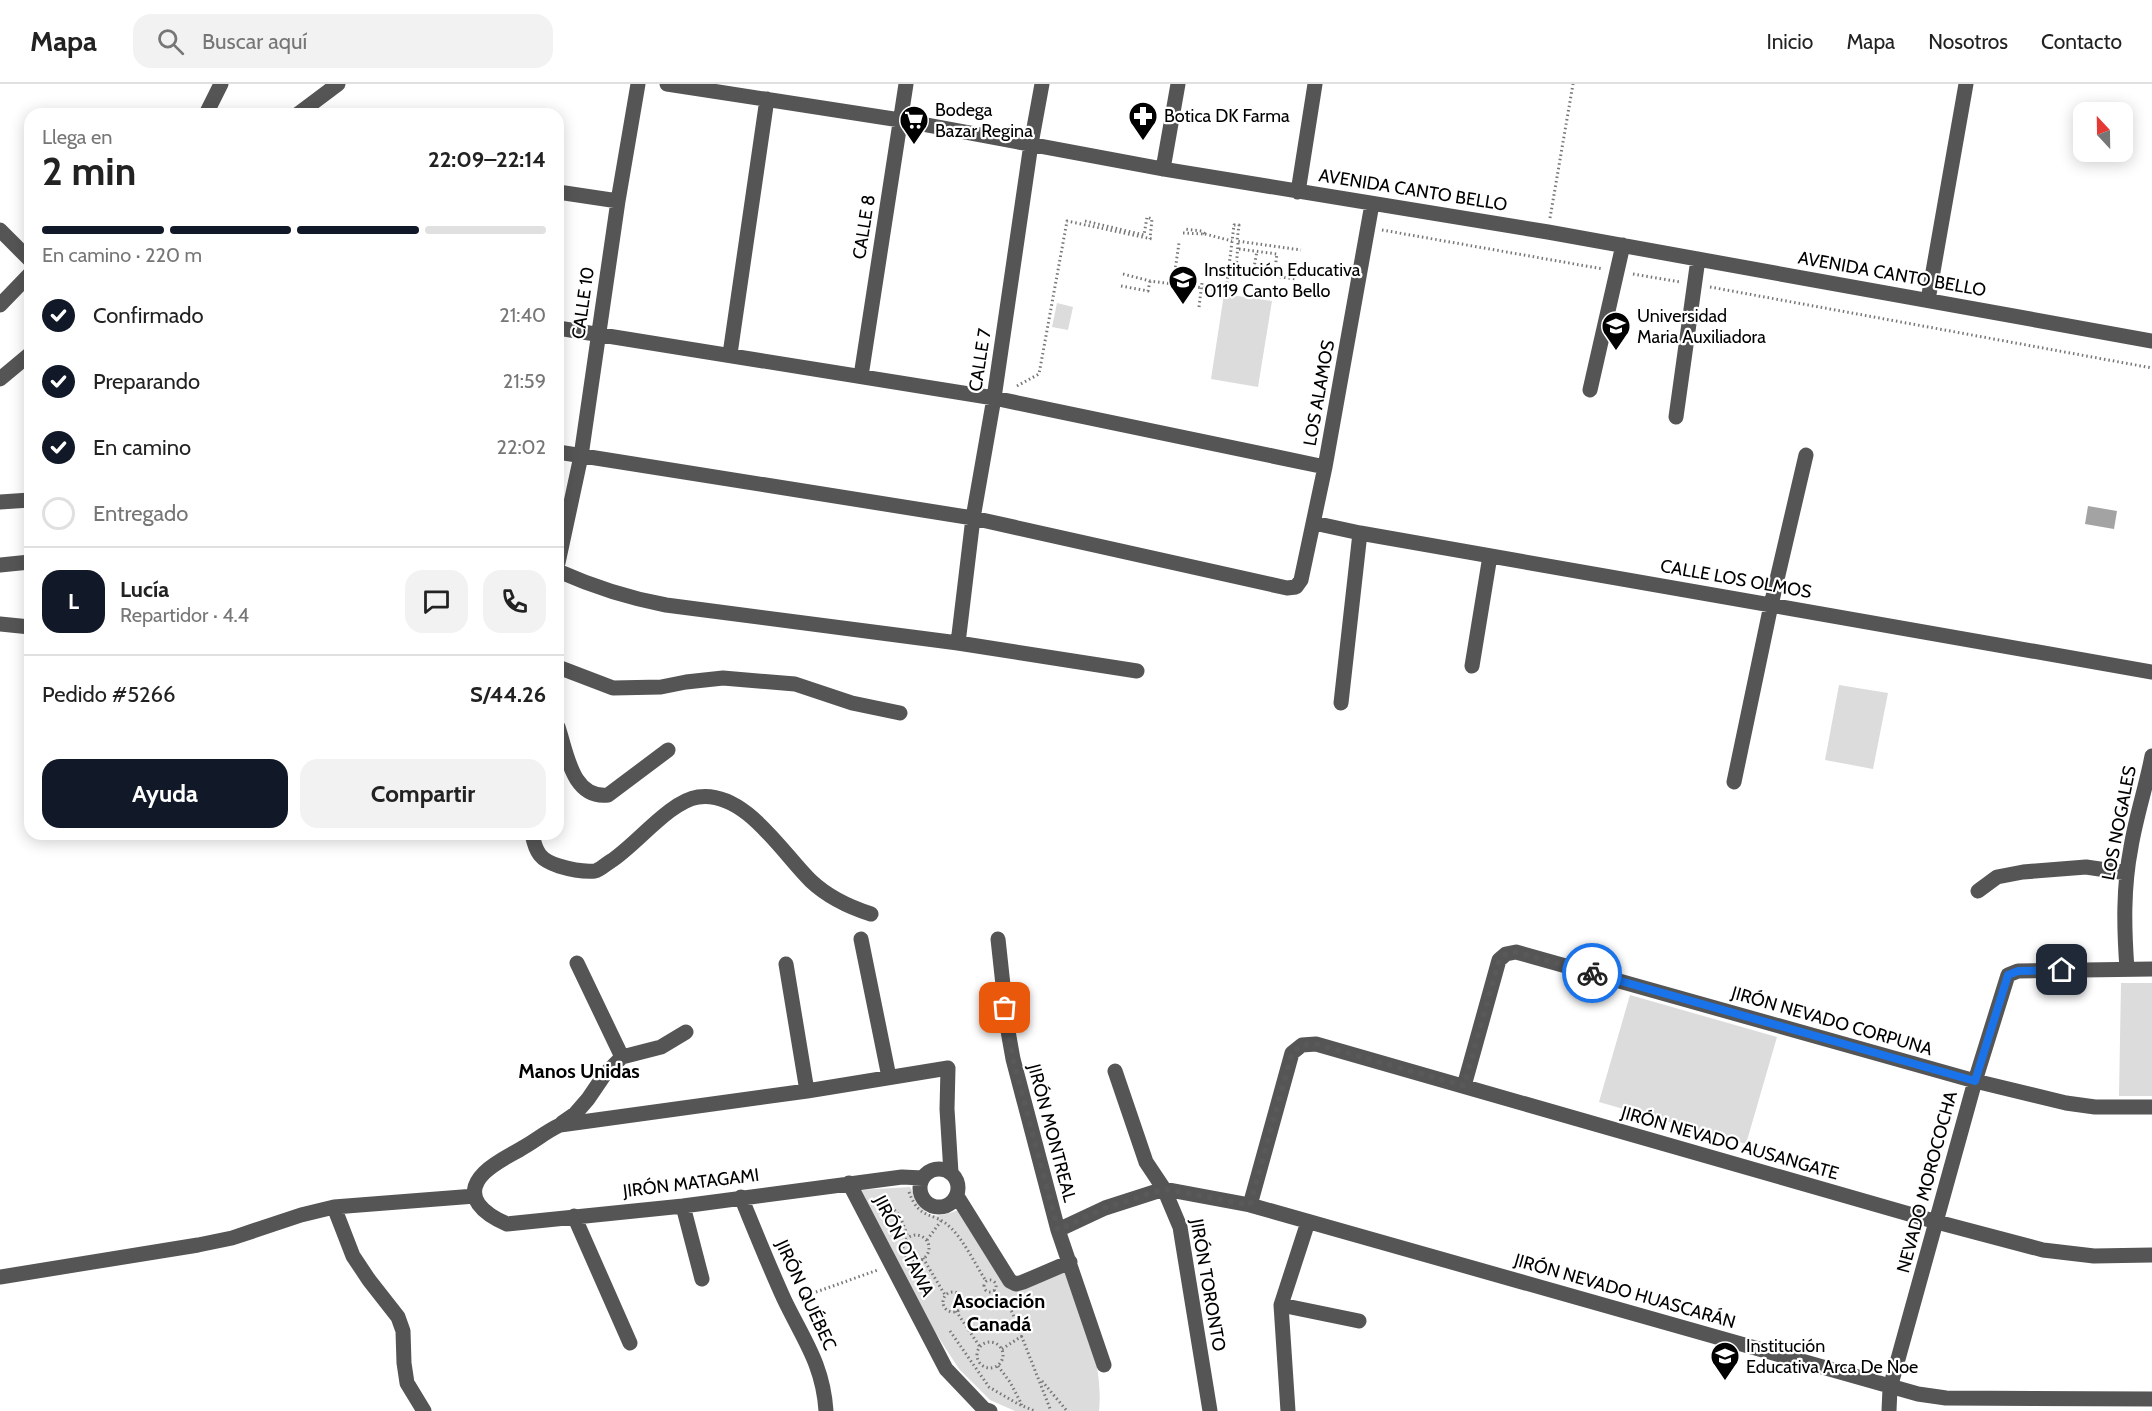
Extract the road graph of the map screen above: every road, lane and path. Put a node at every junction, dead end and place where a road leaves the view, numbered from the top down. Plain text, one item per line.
1 (220, 84) edge
2 (338, 84) edge
3 (638, 84) edge
4 (667, 84) edge
5 (906, 84) edge
6 (1042, 84) edge
7 (1178, 84) edge
8 (1315, 84) edge
9 (1573, 84) edge
10 (1966, 84) edge
11 (767, 99) junction
12 (209, 108) edge
13 (305, 108) edge
14 (900, 120) junction
15 (1031, 144) junction
16 (1163, 170) junction
17 (1298, 192) junction
18 (564, 193) edge
19 (618, 201) junction
20 (1372, 204) junction
21 (1080, 220) dead end
22 (1377, 229) dead end
23 (0, 230) edge
24 (1183, 231) dead end
25 (1548, 232) junction
26 (1233, 241) junction
27 (1179, 243) dead end
28 (1238, 243) junction
29 (1623, 245) junction
30 (1239, 249) junction
31 (1301, 250) dead end
32 (1257, 251) junction
33 (1295, 251) dead end
34 (24, 254) edge
35 (1698, 259) junction
36 (1616, 271) junction
37 (1253, 273) junction
38 (1123, 274) dead end
39 (1274, 276) junction
40 (1296, 279) dead end
41 (24, 280) edge
42 (1150, 281) junction
43 (1173, 285) junction
44 (1696, 285) junction
45 (1121, 286) dead end
46 (1201, 286) junction
47 (1928, 300) junction
48 (0, 304) edge
49 (1199, 307) dead end
50 (564, 329) edge
51 (598, 335) junction
52 (2152, 341) edge
53 (730, 354) junction
54 (24, 359) edge
55 (2152, 368) edge
56 (861, 376) junction
57 (0, 379) edge
58 (1016, 386) dead end
59 (1590, 390) dead end
60 (994, 398) junction
61 (1676, 417) dead end
62 (564, 453) edge
63 (1806, 455) dead end
64 (580, 456) junction
65 (1325, 467) junction
66 (24, 500) edge
67 (0, 502) edge
68 (973, 518) junction
69 (1314, 523) junction
70 (1360, 533) junction
71 (564, 534) edge
72 (1490, 556) junction
73 (24, 562) edge
74 (0, 564) edge
75 (564, 574) edge
76 (1771, 605) junction
77 (0, 624) edge
78 (24, 626) edge
79 (958, 643) junction
80 (1472, 666) dead end
81 (564, 669) edge
82 (1137, 671) dead end
83 (2152, 672) edge
84 (1341, 703) dead end
85 (900, 713) dead end
86 (564, 745) edge
87 (668, 750) dead end
88 (2152, 756) edge
89 (1734, 782) dead end
90 (2137, 825) junction
91 (2152, 830) edge
92 (533, 840) edge
93 (2127, 873) junction
94 (1978, 891) dead end
95 (871, 914) dead end
96 (861, 939) dead end
97 (998, 939) dead end
98 (577, 963) dead end
99 (786, 964) dead end
100 (2127, 969) junction
101 (2152, 969) edge
102 (686, 1032) dead end
103 (622, 1057) junction
104 (1115, 1071) dead end
105 (889, 1077) junction
106 (1975, 1081) junction
107 (1464, 1086) junction
108 (807, 1091) junction
109 (2152, 1107) edge
110 (560, 1125) junction
111 (951, 1173) junction
112 (923, 1178) junction
113 (849, 1183) junction
114 (1164, 1189) junction
115 (899, 1191) dead end
116 (889, 1193) dead end
117 (475, 1196) junction
118 (957, 1196) junction
119 (741, 1197) junction
120 (1250, 1205) junction
121 (683, 1206) junction
122 (334, 1207) junction
123 (574, 1216) junction
124 (941, 1221) junction
125 (1308, 1221) junction
126 (1937, 1222) junction
127 (1058, 1230) junction
128 (908, 1237) junction
129 (927, 1240) junction
130 (2152, 1256) edge
131 (922, 1258) junction
132 (1070, 1262) junction
133 (891, 1265) junction
134 (0, 1277) edge
135 (702, 1279) dead end
136 (986, 1281) junction
137 (994, 1290) junction
138 (945, 1295) junction
139 (786, 1303) junction
140 (1281, 1305) junction
141 (956, 1311) junction
142 (1359, 1321) dead end
143 (950, 1331) dead end
144 (1022, 1336) junction
145 (630, 1343) dead end
146 (981, 1347) junction
147 (1002, 1349) junction
148 (1104, 1365) dead end
149 (998, 1366) junction
150 (1041, 1380) junction
151 (1890, 1388) junction
152 (2152, 1400) edge
153 (1022, 1406) junction
154 (424, 1411) edge
155 (826, 1411) edge
156 (990, 1411) edge
157 (1035, 1411) edge
158 (1051, 1411) edge
159 (1067, 1411) edge
160 (1210, 1411) edge
161 (1288, 1411) edge
162 (1889, 1411) edge

1 - 12 street
2 - 13 street
3 - 19 street, CALLE 10
4 - 11 street, AVENIDA CANTO BELLO
5 - 14 street, CALLE 8
6 - 15 street, CALLE 7
7 - 16 street
8 - 17 street
9 - 25 path
10 - 47 street
11 - 14 street, AVENIDA CANTO BELLO
11 - 53 street
14 - 15 street, AVENIDA CANTO BELLO
14 - 56 street, CALLE 8
15 - 16 street, AVENIDA CANTO BELLO
15 - 60 street, CALLE 7
16 - 17 street, AVENIDA CANTO BELLO
17 - 20 street, AVENIDA CANTO BELLO
18 - 19 street
19 - 51 street, CALLE 10
20 - 25 street, AVENIDA CANTO BELLO
20 - 65 street, LOS ALAMOS
21 - 58 path
22 - 36 path
23 - 34 street
24 - 26 path
25 - 29 street, AVENIDA CANTO BELLO
26 - 28 path
26 - 31 path
26 - 46 path
27 - 43 path
28 - 30 path
28 - 33 path
29 - 35 street, AVENIDA CANTO BELLO
29 - 36 street
30 - 32 path
30 - 37 path
32 - 37 path
32 - 39 path
35 - 44 street
35 - 47 street, AVENIDA CANTO BELLO
36 - 44 path
36 - 59 street
37 - 39 path
38 - 42 path
39 - 40 path
41 - 48 street
42 - 43 path
42 - 45 path
43 - 46 path
44 - 55 path
44 - 61 street
46 - 49 path
47 - 52 street, AVENIDA CANTO BELLO
50 - 51 street
51 - 53 street
51 - 64 street, CALLE 10
53 - 56 street
54 - 57 street
56 - 60 street
60 - 65 street
60 - 68 street, CALLE 7
62 - 64 street
63 - 76 street
64 - 68 street
64 - 71 street, CALLE 10
65 - 69 street, LOS ALAMOS
66 - 67 street
68 - 69 street, LOS ALAMOS
68 - 79 street, CALLE 7
69 - 70 street, CALLE LOS OLMOS
70 - 72 street, CALLE LOS OLMOS
70 - 84 street
72 - 76 street, CALLE LOS OLMOS
72 - 80 street
73 - 74 street
75 - 79 street
76 - 83 street, CALLE LOS OLMOS
76 - 89 street
77 - 78 street
79 - 82 street
81 - 85 street
86 - 87 street
88 - 90 street, LOS NOGALES
90 - 91 street
90 - 93 street, LOS NOGALES
92 - 95 street
93 - 94 street
93 - 100 street, LOS NOGALES
96 - 105 street
97 - 127 street, JIRÓN MONTREAL
98 - 103 street
99 - 108 street
100 - 101 street
100 - 106 street, NEVADO MOROCOCHA
102 - 103 street
103 - 110 street
104 - 114 street, JIRÓN TORONTO
105 - 108 street
105 - 111 street
106 - 107 street, JIRÓN NEVADO CORPUNA
106 - 109 street, JIRÓN NEVADO CORPUNA
106 - 126 street, NEVADO MOROCOCHA
107 - 120 street, JIRÓN NEVADO AUSANGATE
107 - 126 street, JIRÓN NEVADO AUSANGATE
108 - 110 street
110 - 117 street
111 - 112 street
111 - 118 street
112 - 113 street, JIRÓN MATAGAMI
112 - 118 street
113 - 119 street, JIRÓN MATAGAMI
113 - 133 street, JIRÓN OTAWA
114 - 120 street, JIRÓN NEVADO HUASCARÁN
114 - 127 street
114 - 160 street, JIRÓN TORONTO
115 - 124 path
116 - 128 path
117 - 122 street
117 - 123 street, JIRÓN MATAGAMI
118 - 132 street
119 - 121 street, JIRÓN MATAGAMI
119 - 139 street, JIRÓN QUÉBEC
120 - 125 street, JIRÓN NEVADO HUASCARÁN
121 - 123 street, JIRÓN MATAGAMI
121 - 135 street
122 - 134 street
122 - 154 street
123 - 145 street
124 - 129 path
124 - 136 path
125 - 140 street
125 - 151 street, JIRÓN NEVADO HUASCARÁN
126 - 130 street, JIRÓN NEVADO AUSANGATE
126 - 151 street, NEVADO MOROCOCHA
127 - 132 street, JIRÓN MONTREAL
128 - 129 path
128 - 131 path
129 - 131 path
131 - 138 path
132 - 148 street, JIRÓN MONTREAL
133 - 139 path
133 - 156 street, JIRÓN OTAWA
136 - 137 path
136 - 137 path
137 - 144 path
138 - 141 path
138 - 141 path
139 - 155 street, JIRÓN QUÉBEC
140 - 142 street
140 - 161 street
141 - 146 path
143 - 153 path
144 - 147 path
144 - 150 path
146 - 147 path
146 - 149 path
147 - 149 path
149 - 153 path
150 - 158 path
150 - 159 path
151 - 152 street, JIRÓN NEVADO HUASCARÁN
151 - 162 street, NEVADO MOROCOCHA
153 - 157 path

